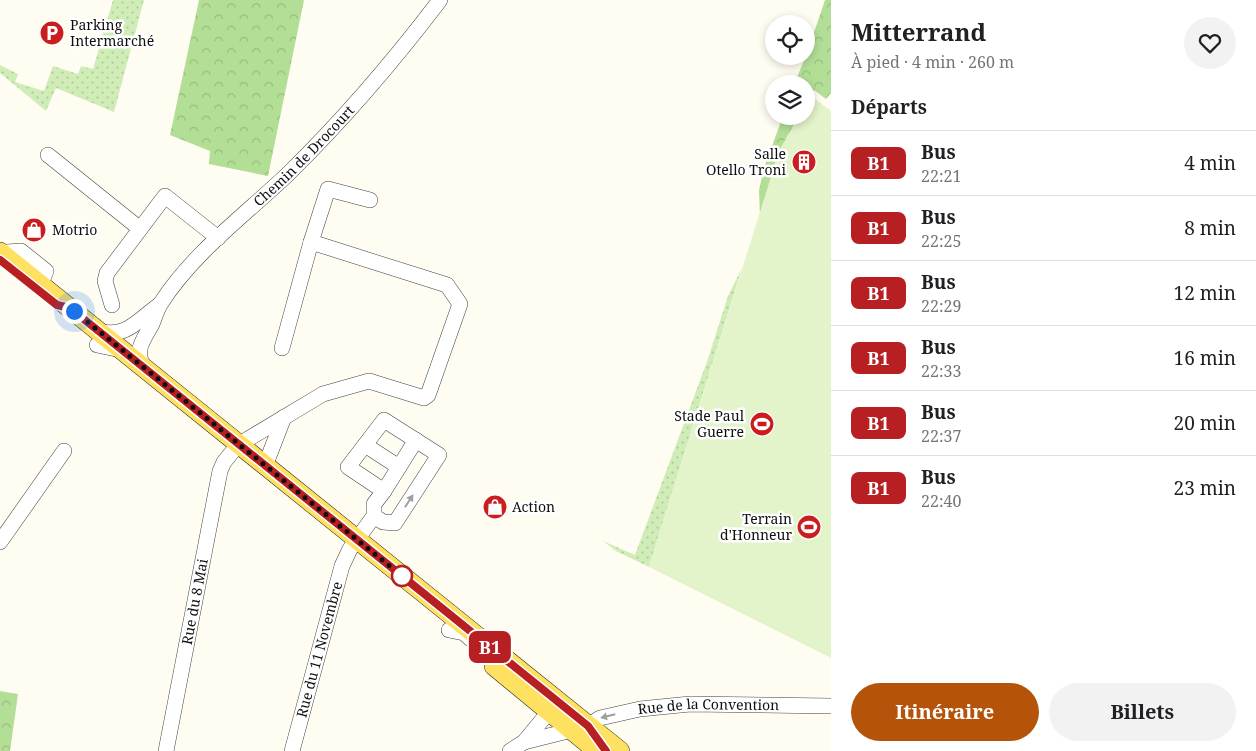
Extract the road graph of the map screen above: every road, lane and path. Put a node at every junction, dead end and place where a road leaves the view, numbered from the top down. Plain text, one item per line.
1 (440, 0) edge
2 (48, 155) dead end
3 (370, 200) dead end
4 (139, 228) junction
5 (218, 238) junction
6 (311, 242) junction
7 (1, 259) edge
8 (160, 304) junction
9 (112, 305) dead end
10 (70, 308) junction
11 (126, 330) junction
12 (98, 338) junction
13 (140, 342) junction
14 (282, 348) dead end
15 (122, 351) junction
16 (144, 368) junction
17 (284, 418) junction
18 (416, 440) junction
19 (365, 445) junction
20 (234, 449) junction
21 (64, 451) dead end
22 (265, 466) junction
23 (399, 467) junction
24 (384, 491) junction
25 (374, 516) junction
26 (0, 542) edge
27 (353, 545) junction
28 (831, 706) edge
29 (548, 713) junction
30 (577, 723) junction
31 (524, 742) junction
32 (166, 751) edge
33 (292, 751) edge
34 (510, 751) edge
35 (597, 751) edge
36 (606, 751) edge
37 (620, 751) edge

1 - 5 street, Chemin de Drocourt
2 - 4 street
3 - 6 street
4 - 5 street
4 - 9 street
5 - 8 street, Chemin de Drocourt
6 - 14 street
6 - 17 street
7 - 10 main road
7 - 10 street
7 - 12 main road
8 - 11 street, Chemin de Drocourt
8 - 13 street, Chemin de Drocourt
10 - 12 main road
11 - 12 street
11 - 15 street
12 - 15 main road
12 - 20 main road
13 - 15 street
13 - 16 street
15 - 16 main road
16 - 20 main road
17 - 20 street
17 - 22 street
18 - 19 street
18 - 23 street, Rue du 11 Novembre
25 -> 18 street
19 - 23 street
19 - 24 street
20 - 22 main road
20 - 27 main road
20 - 32 street, Rue du 8 Mai
21 - 26 street
22 - 27 main road
23 - 24 street, Rue du 11 Novembre
24 - 25 street, Rue du 11 Novembre
25 - 27 street, Rue du 11 Novembre
27 - 29 main road
27 - 30 main road
27 - 33 street, Rue du 11 Novembre
28 -> 30 street, Rue de la Convention
29 - 30 main road
29 - 31 street
30 - 31 street, Rue de la Convention
30 - 35 main road
30 - 36 street
30 - 37 main road
31 - 34 street

